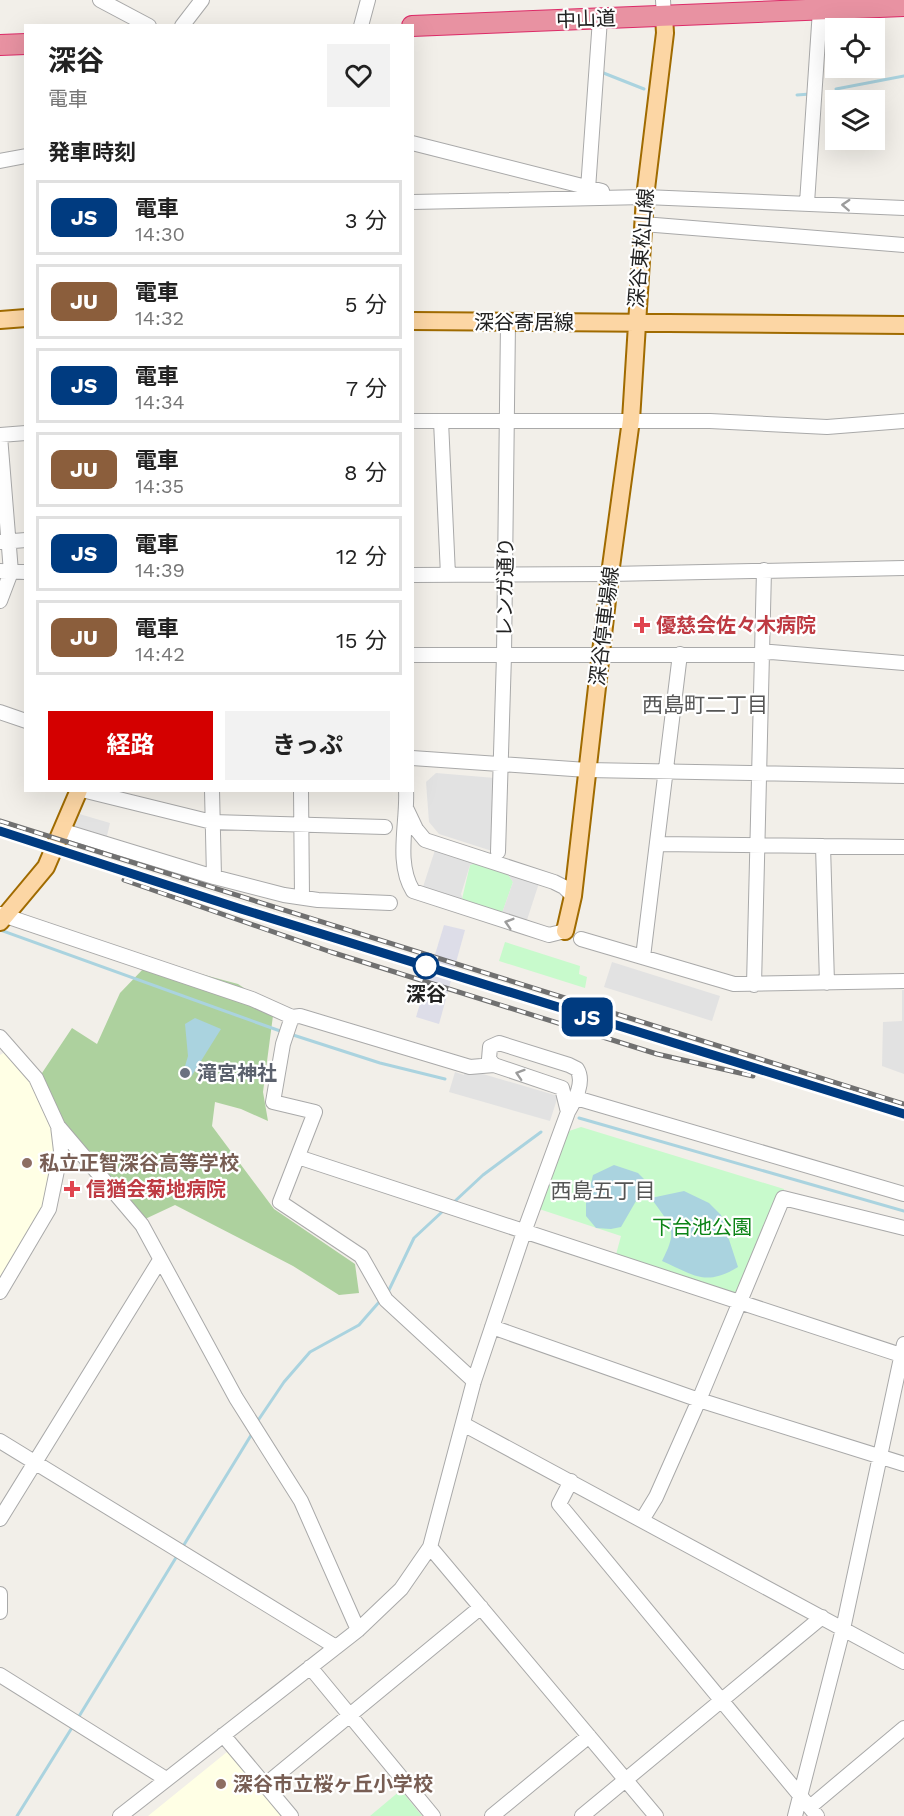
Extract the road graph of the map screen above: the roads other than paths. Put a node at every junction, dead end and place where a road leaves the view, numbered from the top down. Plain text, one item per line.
1 (100, 0) edge
2 (202, 0) edge
3 (368, 0) edge
4 (871, 4) edge
5 (904, 6) edge
6 (663, 8) edge
7 (820, 10) junction
8 (600, 19) junction
9 (146, 24) edge
10 (184, 24) edge
11 (362, 24) edge
12 (414, 26) edge
13 (24, 44) edge
14 (0, 45) edge
15 (414, 144) edge
16 (24, 156) edge
17 (0, 161) edge
18 (588, 189) junction
19 (645, 197) junction
20 (414, 202) edge
21 (807, 203) junction
22 (904, 208) edge
23 (643, 224) junction
24 (904, 245) edge
25 (24, 318) edge
26 (0, 320) edge
27 (414, 321) edge
28 (635, 321) junction
29 (508, 322) junction
30 (904, 325) edge
31 (631, 420) junction
32 (414, 421) edge
33 (441, 421) junction
34 (508, 421) junction
35 (904, 421) edge
36 (24, 433) edge
37 (0, 435) edge
38 (24, 540) edge
39 (4, 542) edge
40 (904, 568) edge
41 (764, 570) junction
42 (5, 572) edge
43 (24, 572) edge
44 (505, 574) junction
45 (610, 574) junction
46 (414, 575) edge
47 (448, 575) junction
48 (0, 602) edge
49 (763, 653) junction
50 (601, 654) junction
51 (680, 654) junction
52 (504, 655) junction
53 (414, 656) edge
54 (904, 663) edge
55 (0, 712) edge
56 (24, 720) edge
57 (414, 758) edge
58 (500, 765) junction
59 (587, 770) junction
60 (665, 772) junction
61 (759, 773) junction
62 (904, 776) edge
63 (80, 792) edge
64 (89, 792) edge
65 (212, 792) edge
66 (301, 792) edge
67 (406, 792) edge
68 (407, 810) junction
69 (212, 822) junction
70 (302, 825) junction
71 (385, 827) dead end
72 (70, 833) dead end
73 (657, 844) junction
74 (757, 845) junction
75 (823, 846) junction
76 (439, 847) junction
77 (904, 847) edge
78 (498, 852) dead end
79 (577, 857) junction
80 (405, 864) junction
81 (214, 877) junction
82 (554, 882) junction
83 (573, 896) junction
84 (302, 897) junction
85 (390, 903) dead end
86 (2, 918) edge
87 (565, 931) joint
88 (581, 939) dead end
89 (643, 957) junction
90 (904, 981) edge
91 (827, 983) junction
92 (754, 985) junction
93 (292, 1019) junction
94 (0, 1037) edge
95 (489, 1051) junction
96 (460, 1064) junction
97 (494, 1065) junction
98 (577, 1069) junction
99 (559, 1086) junction
100 (571, 1103) junction
101 (58, 1126) junction
102 (298, 1157) junction
103 (904, 1194) edge
104 (904, 1228) edge
105 (524, 1232) junction
106 (160, 1260) junction
107 (0, 1292) edge
108 (738, 1303) junction
109 (492, 1327) junction
110 (903, 1352) edge
111 (474, 1381) junction
112 (699, 1400) junction
113 (463, 1424) junction
114 (0, 1441) edge
115 (881, 1456) junction
116 (36, 1464) junction
117 (904, 1464) edge
118 (571, 1481) junction
119 (0, 1520) edge
120 (642, 1520) junction
121 (430, 1547) junction
122 (0, 1594) edge
123 (481, 1607) junction
124 (0, 1612) edge
125 (822, 1617) junction
126 (843, 1629) junction
127 (358, 1630) junction
128 (336, 1647) junction
129 (904, 1662) edge
130 (310, 1667) junction
131 (0, 1675) edge
132 (723, 1700) junction
133 (350, 1715) junction
134 (904, 1728) edge
135 (223, 1735) junction
136 (589, 1736) junction
137 (166, 1779) junction
138 (625, 1780) junction
139 (265, 1785) junction
140 (800, 1795) junction
141 (814, 1812) edge
142 (120, 1816) edge
143 (291, 1816) edge
144 (433, 1816) edge
145 (492, 1816) edge
146 (582, 1816) edge
147 (656, 1816) edge
148 (795, 1816) edge

1 - 9 street
2 - 10 street
3 - 11 street
4 - 5 highway, 中山道
4 - 7 highway, 中山道
6 - 7 highway, 中山道
6 - 8 highway, 中山道
6 - 19 main road, 深谷東松山線
7 - 21 street
8 - 12 highway, 中山道
8 - 18 street
13 - 14 highway
15 - 18 street
16 - 17 street
18 - 19 street
19 - 20 street
19 - 21 street
19 - 23 main road, 深谷東松山線
22 -> 21 street
23 - 24 street
23 - 28 main road, 深谷東松山線
25 - 26 main road
27 - 29 main road, 深谷寄居線
28 - 29 main road, 深谷寄居線
28 - 30 main road, 深谷東松山線
28 - 31 main road, 深谷停車場線
29 - 34 street, レンガ通り
31 - 34 street
31 - 35 street
31 - 45 main road, 深谷停車場線
32 - 33 street
33 - 34 street
33 - 47 street
34 - 44 street, レンガ通り
36 - 37 street
37 - 39 street
38 - 39 street
39 - 42 street
40 - 41 street
41 - 45 street
41 - 49 street
42 - 43 street
42 - 48 street
44 - 45 street
44 - 47 street
44 - 52 street, レンガ通り
45 - 50 main road, 深谷停車場線
46 - 47 street
49 - 51 street
49 - 54 street
49 - 61 street
50 - 51 street
50 - 52 street
50 - 59 main road, 深谷停車場線
51 - 60 street
52 - 53 street
52 - 58 street, レンガ通り
55 - 56 street
57 - 58 street
58 - 59 street
58 - 78 street, レンガ通り
59 - 60 street
59 - 79 main road, 深谷停車場線
60 - 61 street
60 - 73 street
61 - 62 street
61 - 74 street
63 - 86 main road
64 - 69 street
65 - 69 street
66 - 70 street
67 - 68 street
68 - 76 street
68 - 80 street
69 - 70 street
69 - 81 street
70 - 71 street
70 - 84 street
72 - 81 street
73 - 74 street
73 - 89 street
74 - 75 street
74 - 92 street
75 - 77 street
75 - 91 street
76 - 80 street
76 - 82 street
79 - 82 street
79 - 83 main road, 深谷停車場線
87 -> 80 street
81 - 84 street
82 - 83 street
83 - 87 main road, 深谷停車場線
84 - 85 street
86 - 93 street
88 - 89 street
89 - 92 street
90 - 91 street
91 - 92 street
93 - 96 street
93 - 102 street
94 - 101 street
95 - 96 street
95 - 97 street
95 - 98 street
96 - 97 street
99 -> 97 street
98 - 99 street
98 - 100 street
99 - 100 street
100 - 103 street
100 - 105 street
101 - 106 street
101 - 107 street
102 - 105 street
102 - 111 street
104 - 108 street
105 - 108 street
105 - 109 street
106 - 116 street
106 - 127 street
108 - 110 street
108 - 112 street
109 - 111 street
109 - 112 street
110 - 115 street
111 - 113 street
112 - 115 street
112 - 120 street
113 - 118 street
113 - 121 street
114 - 116 street
115 - 117 street
115 - 126 street
116 - 119 street
116 - 128 street
118 - 120 street
118 - 132 street
120 - 125 street
121 - 123 street
121 - 127 street
122 - 124 street
123 - 133 street
123 - 136 street
125 - 126 street
125 - 132 street
126 - 129 street
126 - 140 street
127 - 128 street
128 - 130 street
130 - 133 street
130 - 135 street
131 - 137 street
132 - 138 street
132 - 140 street
133 - 139 street
133 - 144 street
134 - 141 street
135 - 137 street
135 - 139 street
136 - 138 street
136 - 145 street
137 - 142 street
138 - 146 street
138 - 147 street
139 - 143 street
140 - 141 street
140 - 148 street

